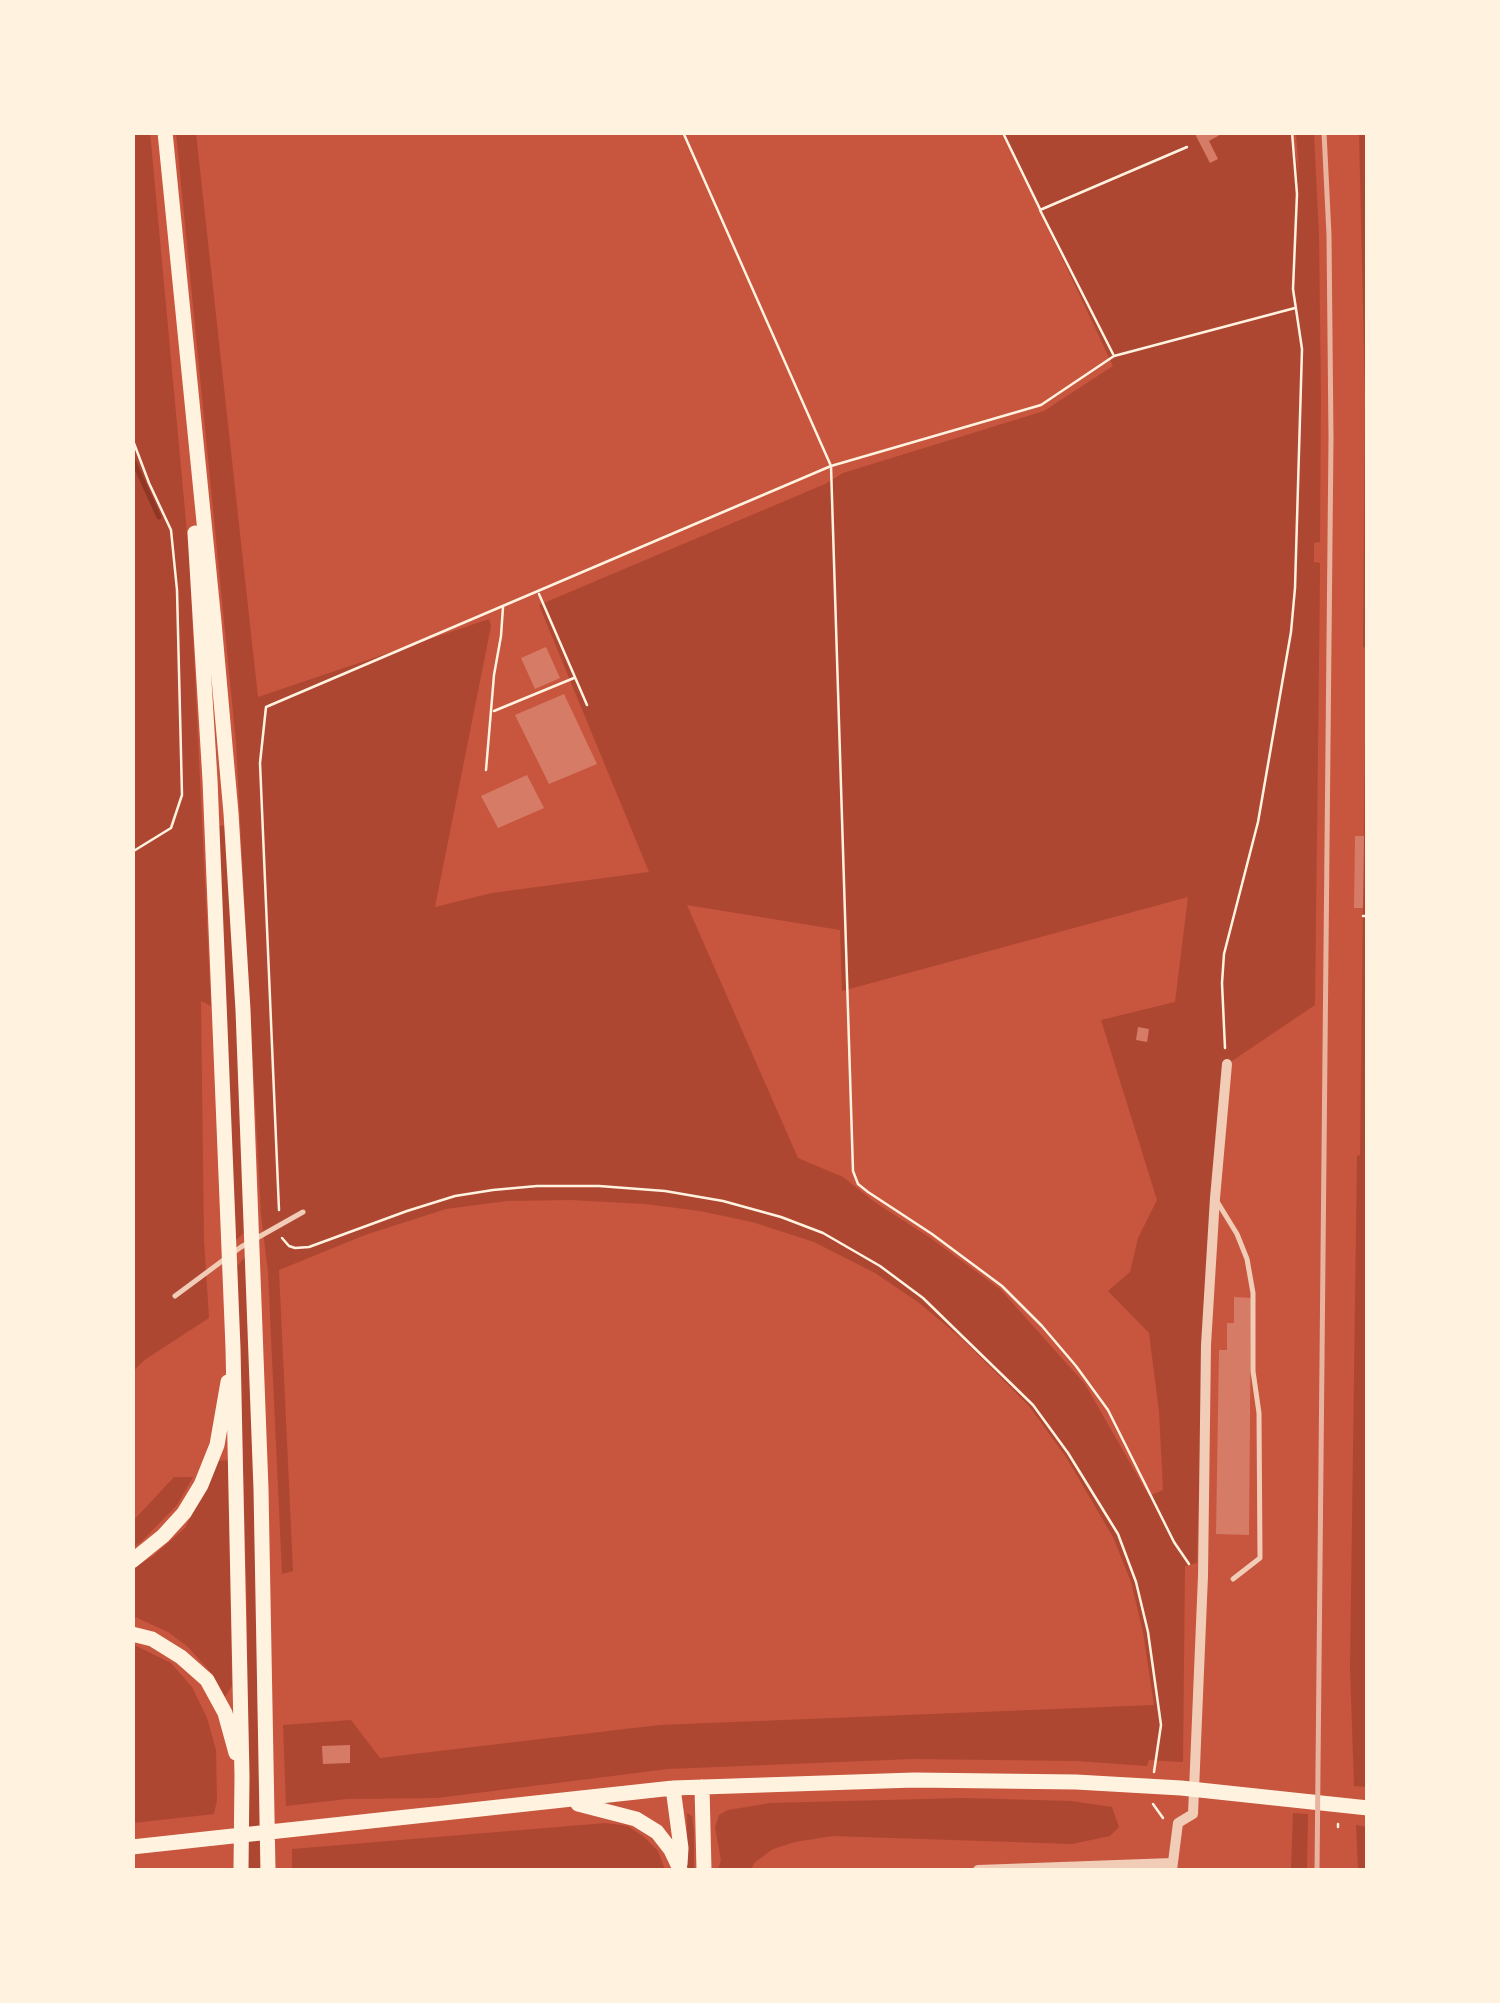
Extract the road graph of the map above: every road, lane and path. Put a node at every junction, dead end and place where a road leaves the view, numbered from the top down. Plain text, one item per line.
1 (165, 132) edge
2 (683, 132) edge
3 (1292, 132) edge
4 (1004, 135) dead end
5 (1188, 147) dead end
6 (1040, 210) junction
7 (176, 250) junction
8 (1294, 308) junction
9 (1114, 356) junction
10 (132, 438) edge
11 (831, 466) junction
12 (539, 592) junction
13 (503, 605) junction
14 (575, 677) junction
15 (587, 705) dead end
16 (491, 712) junction
17 (486, 770) dead end
18 (132, 852) edge
19 (1227, 1064) joint
20 (1215, 1198) junction
21 (279, 1211) dead end
22 (303, 1212) dead end
23 (281, 1234) dead end
24 (175, 1296) dead end
25 (234, 1348) junction
26 (132, 1561) edge
27 (1203, 1576) junction
28 (1232, 1579) dead end
29 (132, 1634) edge
30 (242, 1776) junction
31 (1154, 1780) dead end
32 (702, 1787) junction
33 (673, 1788) junction
34 (1154, 1794) dead end
35 (559, 1800) junction
36 (1368, 1808) edge
37 (1178, 1824) junction
38 (132, 1848) edge
39 (1172, 1867) edge
40 (241, 1870) edge
41 (271, 1870) edge
42 (680, 1870) edge
43 (704, 1870) edge
44 (978, 1870) edge

1 - 7 main road
2 - 11 path
3 - 8 path
4 - 6 path
5 - 6 path
6 - 9 path
7 - 25 main road
7 - 41 main road
8 - 9 path
8 - 19 path
9 - 11 path
10 - 18 path
11 - 12 path
11 - 27 path
12 - 13 path
12 - 14 path
13 - 16 path
13 - 21 path
14 - 15 path
14 - 16 path
16 - 17 path
19 - 20 street
20 - 27 street
20 - 28 lane
22 - 24 lane
23 - 31 path
25 - 26 main road
25 - 30 main road
27 - 37 street
29 - 30 main road
30 - 40 main road
32 - 33 main road
32 - 36 main road
32 - 43 main road
33 - 35 main road
33 - 42 main road
34 - 37 path
35 - 38 main road
35 - 42 main road
37 - 39 street
39 - 44 street

